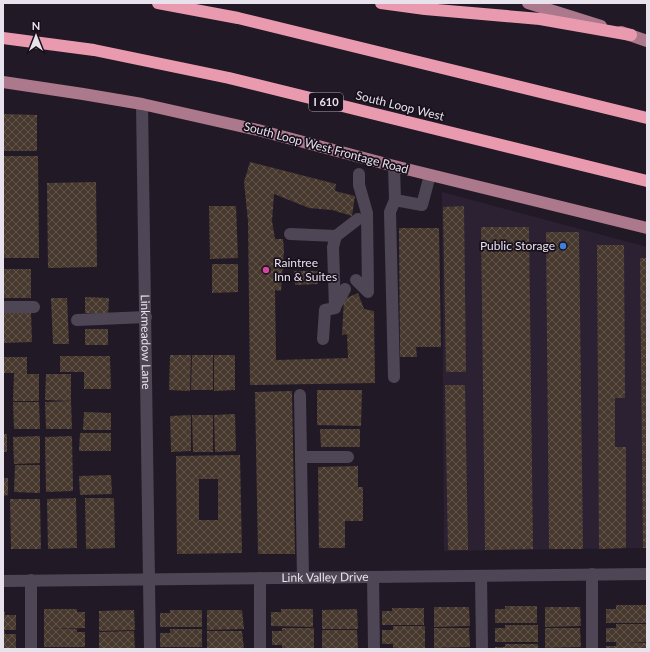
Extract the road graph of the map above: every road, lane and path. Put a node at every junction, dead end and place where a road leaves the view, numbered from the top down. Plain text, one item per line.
1 (158, 3) edge
2 (381, 3) edge
3 (528, 3) edge
4 (631, 35) junction
5 (3, 38) edge
6 (647, 40) edge
7 (3, 82) edge
8 (142, 104) junction
9 (647, 118) edge
10 (363, 158) junction
11 (394, 166) junction
12 (359, 174) junction
13 (430, 175) junction
14 (647, 181) edge
15 (395, 200) junction
16 (368, 207) dead end
17 (358, 219) dead end
18 (647, 228) edge
19 (290, 234) dead end
20 (336, 236) junction
21 (356, 280) dead end
22 (345, 289) dead end
23 (3, 307) edge
24 (34, 307) dead end
25 (335, 308) junction
26 (146, 317) junction
27 (77, 320) dead end
28 (324, 339) dead end
29 (394, 377) dead end
30 (300, 395) dead end
31 (301, 457) junction
32 (348, 457) dead end
33 (592, 574) junction
34 (647, 574) edge
35 (481, 576) junction
36 (373, 577) junction
37 (260, 578) junction
38 (303, 578) junction
39 (150, 579) junction
40 (31, 580) junction
41 (3, 581) edge
42 (31, 649) edge
43 (150, 649) edge
44 (260, 649) edge
45 (374, 649) edge
46 (482, 649) edge
47 (592, 649) edge

1 - 9 highway
2 - 4 highway
3 - 4 main road
4 - 6 main road
5 - 14 highway, South Loop West / I 610
7 - 8 main road, South Loop West Frontage Road
8 - 10 main road, South Loop West Frontage Road
8 - 26 street, Linkmeadow Lane
10 - 11 main road, South Loop West Frontage Road
10 - 12 street
11 - 13 main road, South Loop West Frontage Road
11 - 15 street
12 - 16 street
12 - 21 street
13 - 15 street
13 - 18 main road, South Loop West Frontage Road
15 - 29 street
17 - 20 street
19 - 20 street
20 - 25 street
22 - 25 street
23 - 24 street
25 - 28 street
26 - 27 street
26 - 39 street, Linkmeadow Lane
30 - 31 street
31 - 32 street
31 - 38 street
33 - 34 street, Link Valley Drive
33 - 35 street, Link Valley Drive
33 - 47 street
35 - 36 street, Link Valley Drive
35 - 46 street
36 - 38 street, Link Valley Drive
36 - 45 street
37 - 38 street, Link Valley Drive
37 - 39 street, Link Valley Drive
37 - 44 street
39 - 40 street, Link Valley Drive
39 - 43 street, Linkmeadow Lane
40 - 41 street, Link Valley Drive
40 - 42 street

